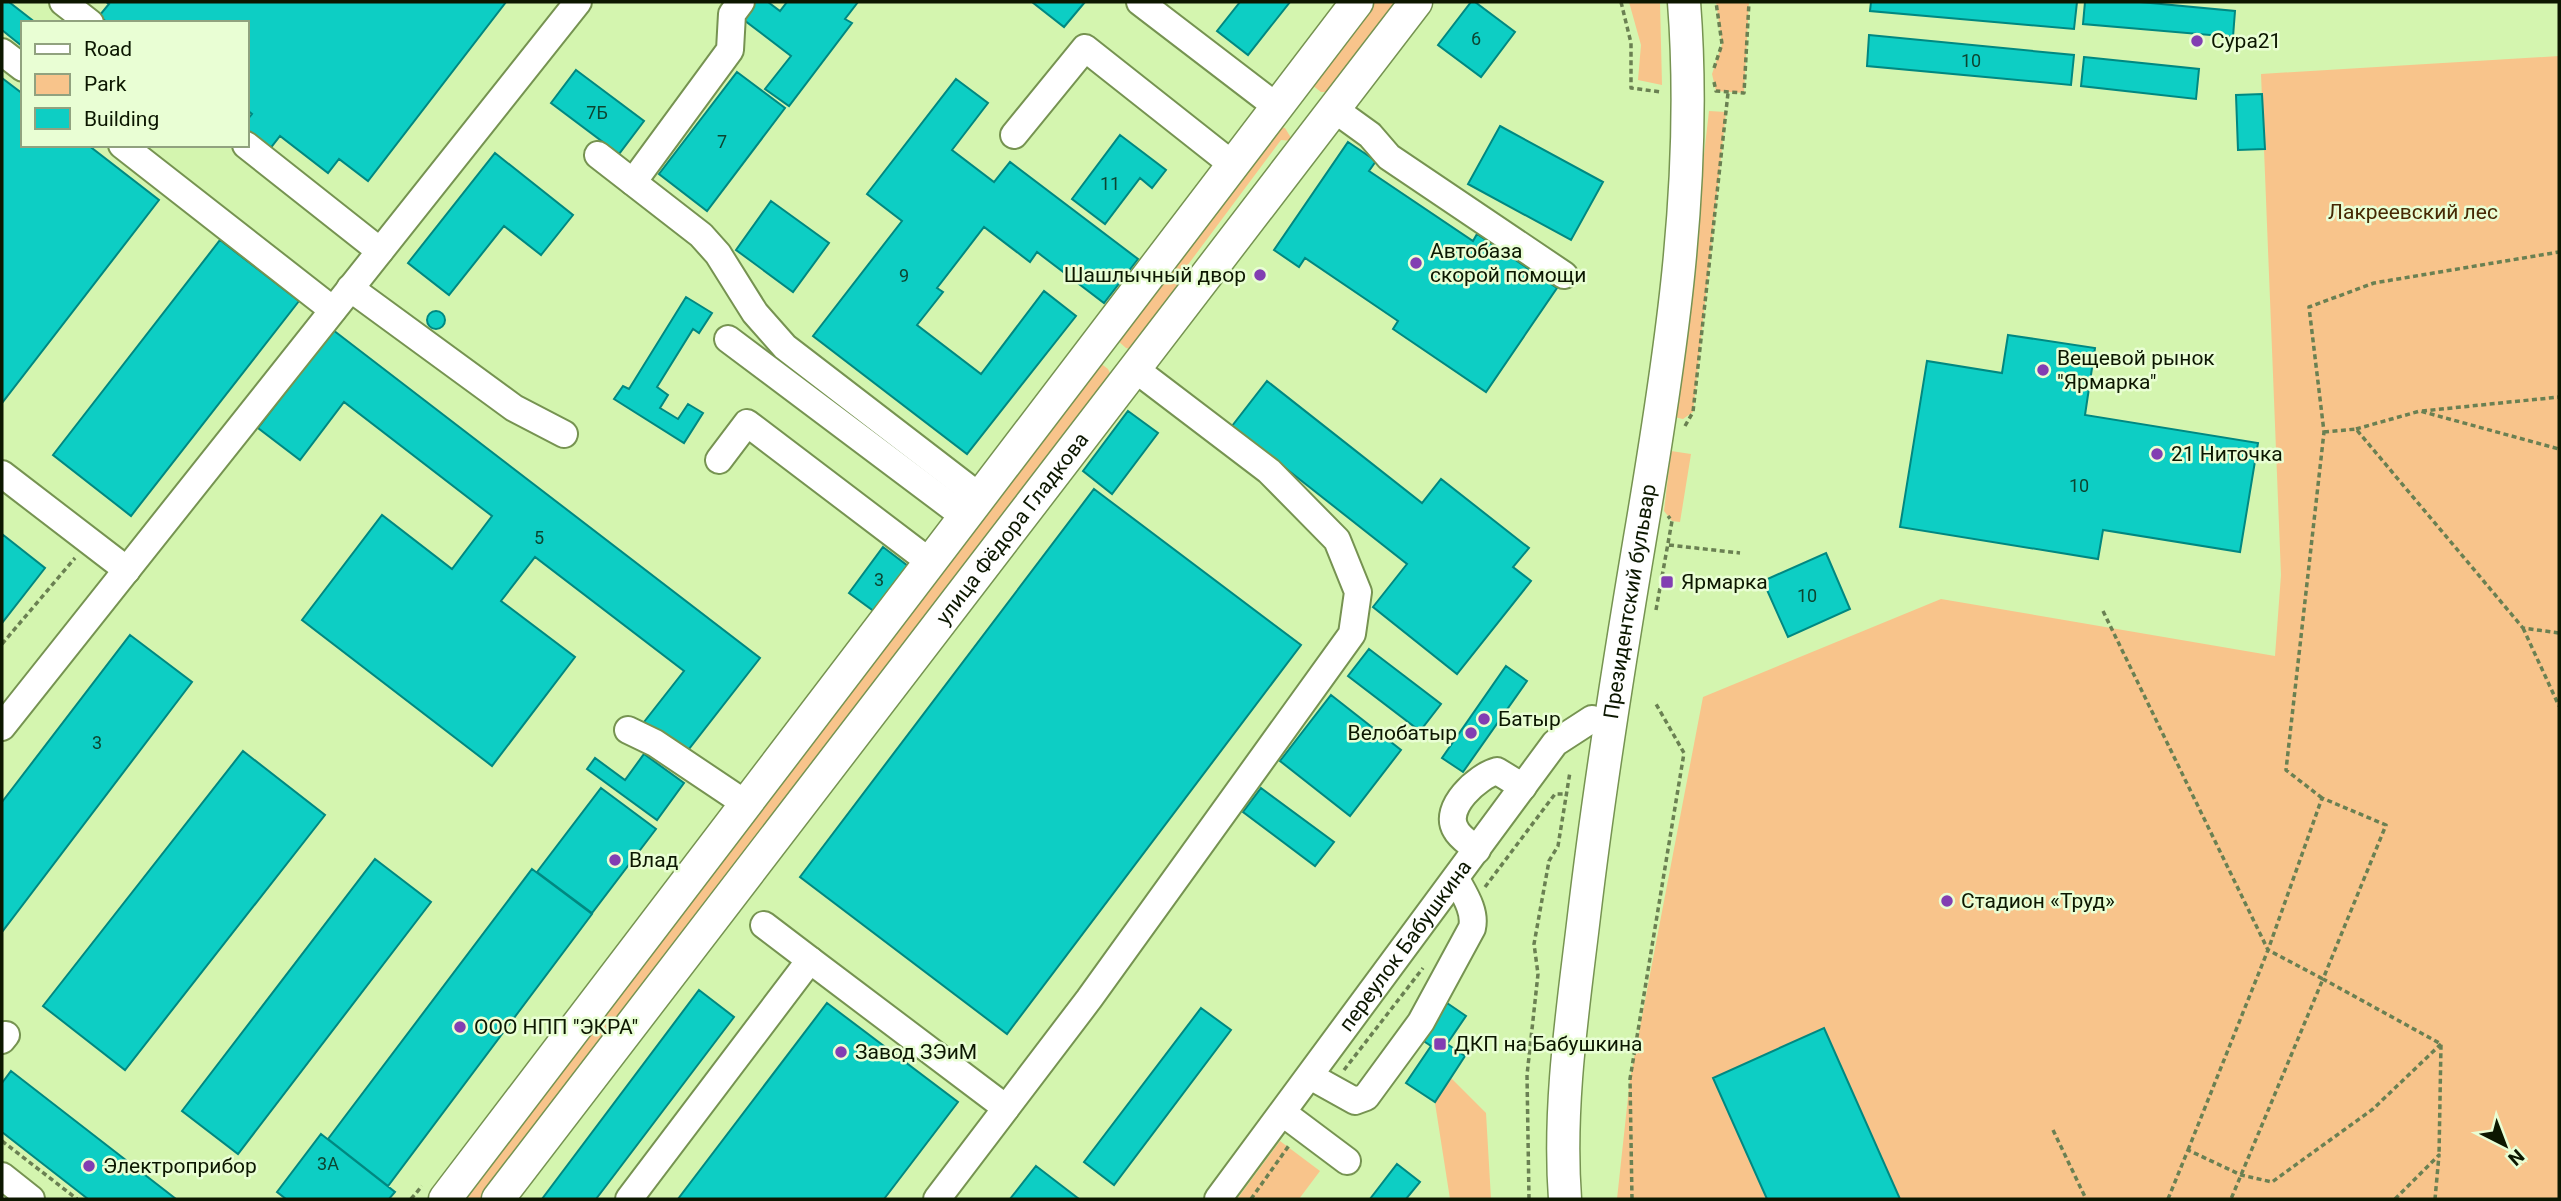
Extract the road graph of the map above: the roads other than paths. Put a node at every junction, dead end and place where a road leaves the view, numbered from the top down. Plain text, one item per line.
1 (63, 2) edge
2 (578, 2) edge
3 (741, 2) edge
4 (1140, 2) edge
5 (1357, 2) edge
6 (1416, 2) edge
7 (1668, 2) edge
8 (1684, 2) edge
9 (87, 21) edge
10 (2, 52) edge
11 (21, 66) edge
12 (1282, 100) junction
13 (1330, 115) junction
14 (1014, 135) dead end
15 (125, 147) edge
16 (248, 147) edge
17 (598, 155) dead end
18 (1233, 164) junction
19 (633, 182) junction
20 (380, 251) junction
21 (1564, 275) dead end
22 (350, 288) junction
23 (333, 310) junction
24 (728, 339) dead end
25 (1098, 342) junction
26 (1135, 369) junction
27 (564, 434) dead end
28 (719, 460) dead end
29 (2, 474) edge
30 (972, 507) junction
31 (930, 562) junction
32 (127, 570) junction
33 (10, 699) edge
34 (1602, 718) junction
35 (2, 727) edge
36 (628, 730) dead end
37 (1523, 787) junction
38 (746, 804) junction
39 (1477, 850) junction
40 (1456, 880) junction
41 (764, 925) dead end
42 (810, 960) junction
43 (575, 1028) junction
44 (610, 1054) junction
45 (1321, 1081) junction
46 (1006, 1108) junction
47 (1292, 1120) junction
48 (1347, 1161) dead end
49 (2, 1176) edge
50 (31, 1199) edge
51 (445, 1199) edge
52 (498, 1199) edge
53 (629, 1199) edge
54 (937, 1199) edge
55 (1218, 1199) edge
56 (1546, 1199) edge
57 (1565, 1199) edge

1 - 9 lane
2 - 20 lane
3 - 19 lane
4 - 12 lane
5 - 12 main road
6 - 13 main road, улица Фёдора Гладкова
7 - 34 main road, Президентский бульвар
8 - 34 main road, Президентский бульвар
10 - 11 lane
12 - 13 main road
12 - 18 main road
13 - 21 lane
13 - 26 main road, улица Фёдора Гладкова
14 - 18 lane
15 - 23 lane
16 - 20 lane
17 - 19 lane
18 - 25 main road
19 - 30 lane
20 - 22 lane
22 - 23 lane
22 - 27 lane
23 - 32 lane
24 - 30 lane
25 - 26 main road
25 - 30 main road
26 - 44 main road, улица Фёдора Гладкова
26 - 46 lane
28 - 31 lane
29 - 32 lane
30 - 31 main road
31 - 38 main road
32 - 33 lane
33 - 35 lane
34 - 37 lane, переулок Бабушкина
34 - 56 main road, Президентский бульвар
34 - 57 main road, Президентский бульвар
36 - 38 lane
37 - 39 lane, переулок Бабушкина
37 - 39 lane
38 - 43 main road
39 - 40 lane, переулок Бабушкина
40 - 45 lane, переулок Бабушкина
40 - 45 lane
41 - 42 lane
42 - 46 lane
42 - 53 lane
43 - 44 main road
43 - 51 main road
44 - 52 main road, улица Фёдора Гладкова
45 - 47 lane, переулок Бабушкина
46 - 54 lane
47 - 48 lane
47 - 55 lane, переулок Бабушкина
49 - 50 lane

